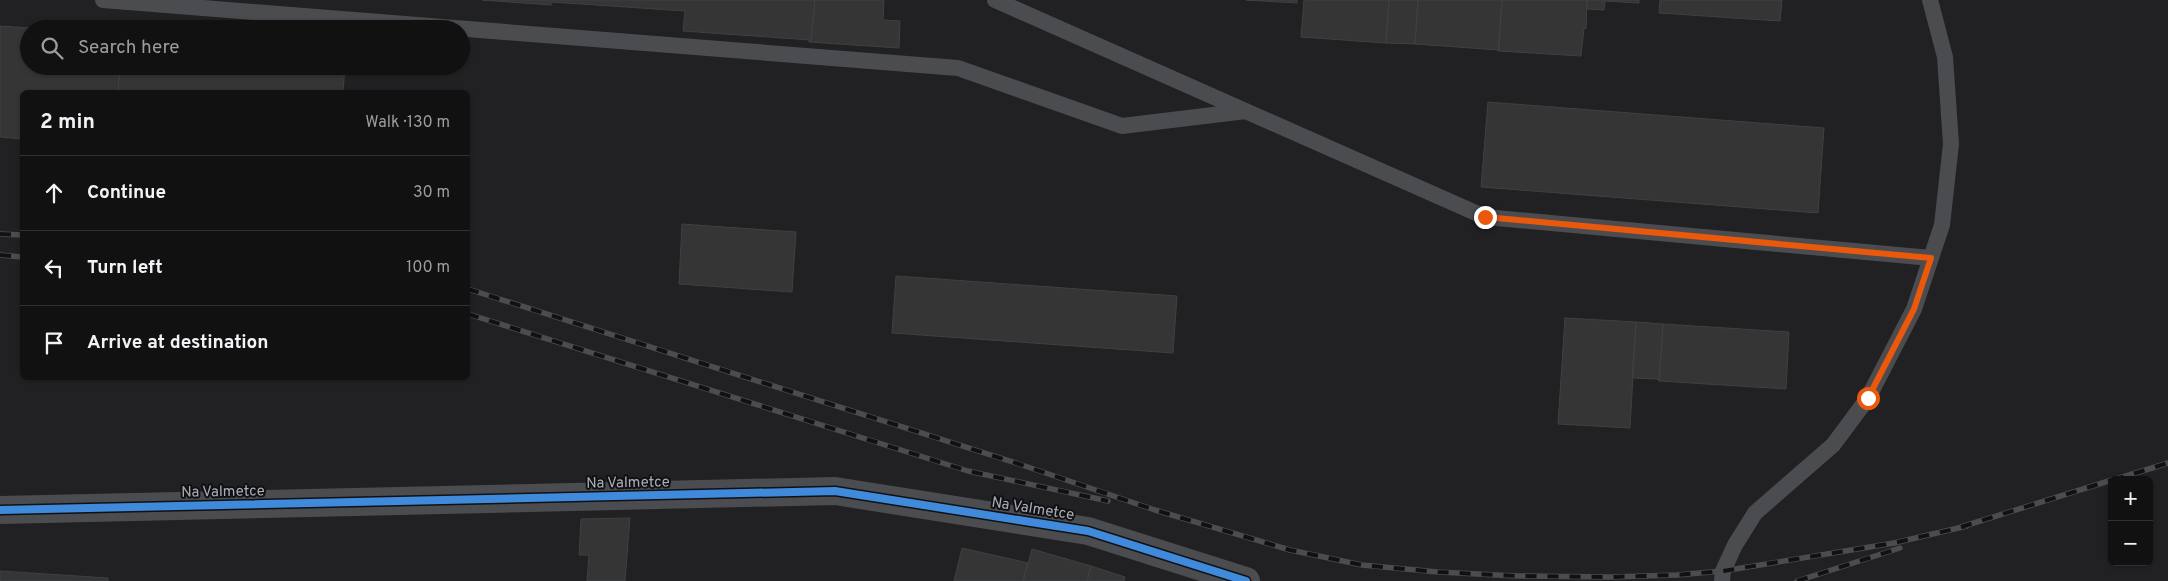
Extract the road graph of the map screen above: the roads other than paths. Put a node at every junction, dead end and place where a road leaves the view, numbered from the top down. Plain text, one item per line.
1 (103, 0) edge
2 (996, 0) edge
3 (1930, 0) edge
4 (354, 20) edge
5 (470, 29) edge
6 (1246, 111) junction
7 (1931, 258) junction
8 (0, 510) edge
9 (1246, 581) edge
10 (1722, 581) edge

1 - 4 lane
2 - 6 lane
3 - 7 lane
5 - 6 lane
6 - 7 lane
7 - 10 lane
8 - 9 street, Na Valmetce

